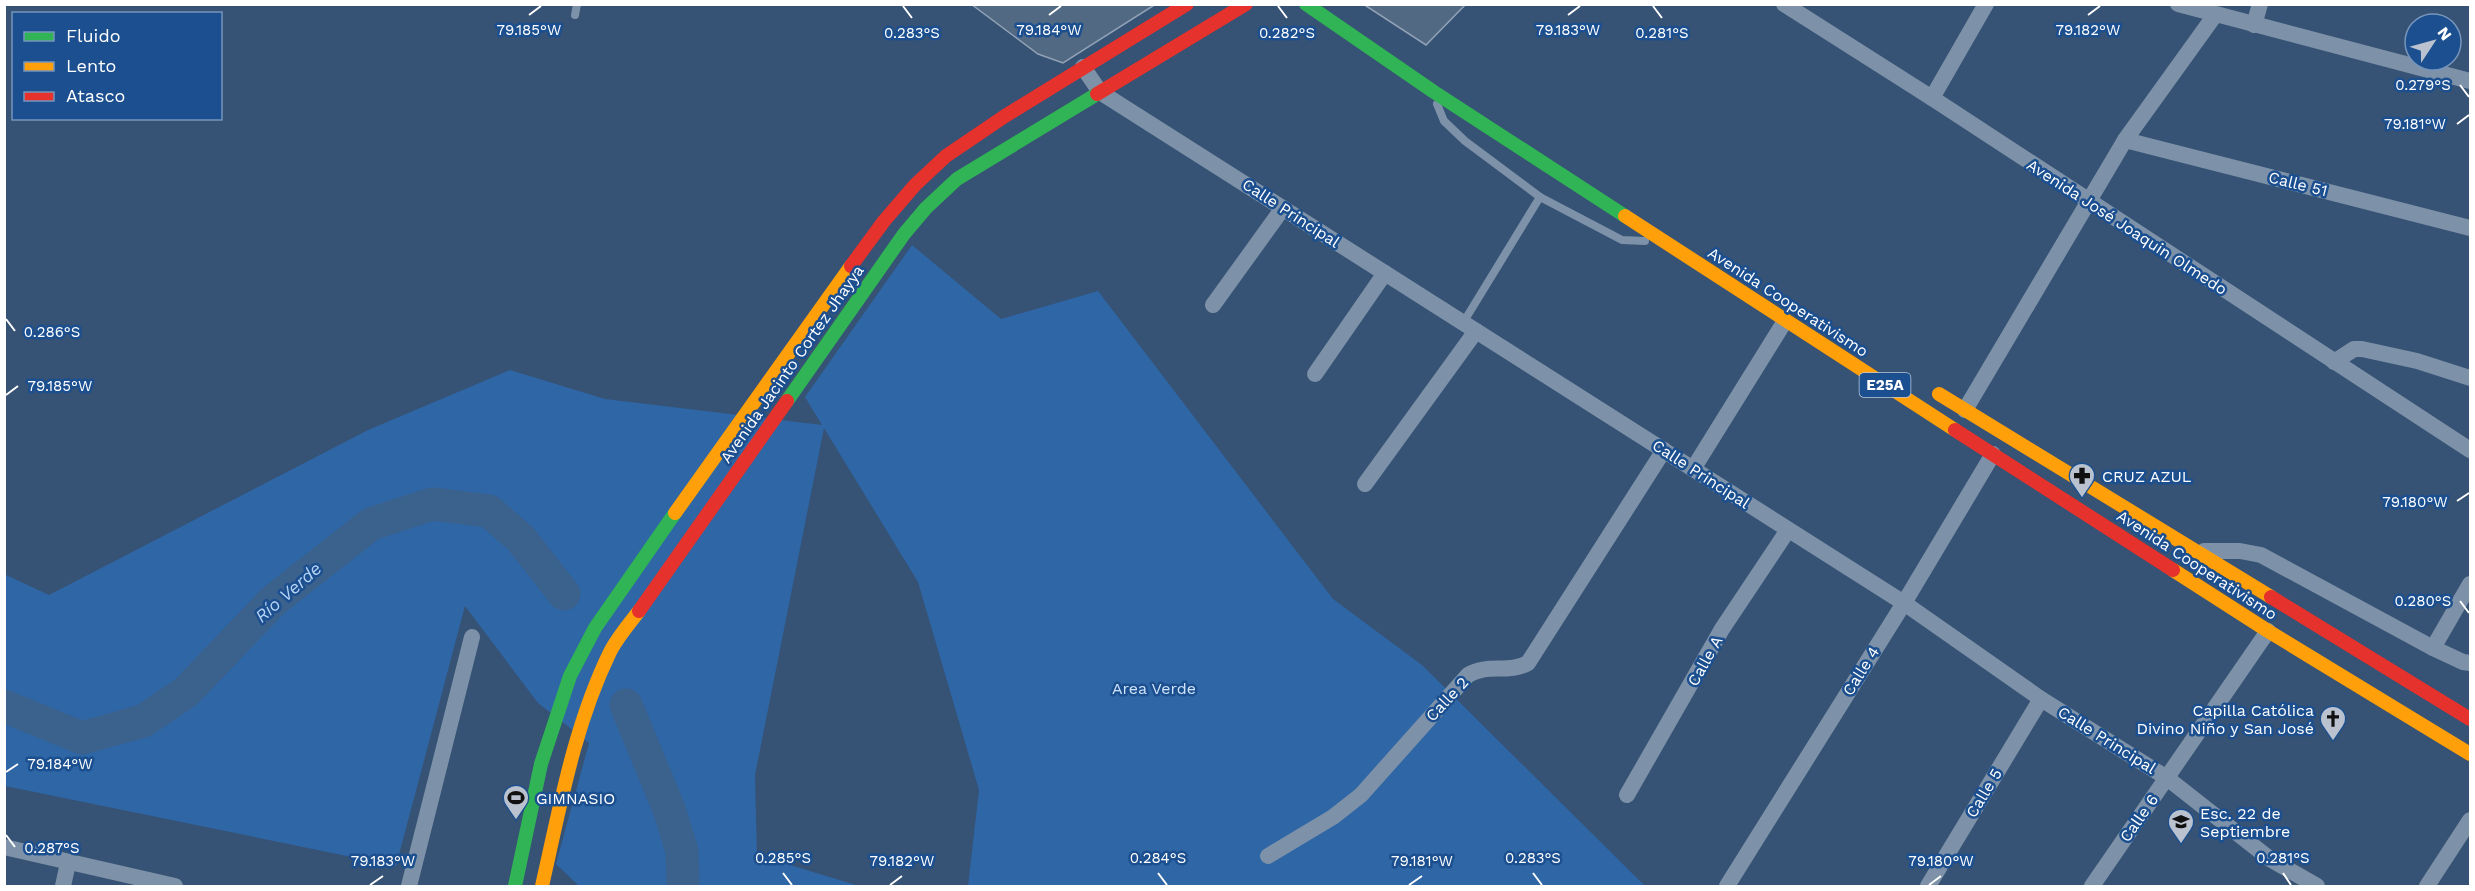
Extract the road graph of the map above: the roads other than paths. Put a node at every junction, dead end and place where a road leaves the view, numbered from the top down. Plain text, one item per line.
1 (577, 4) edge
2 (1187, 4) edge
3 (1246, 4) edge
4 (1306, 4) edge
5 (1784, 4) edge
6 (1986, 4) edge
7 (2178, 4) edge
8 (2260, 4) edge
9 (575, 15) dead end
10 (2215, 15) junction
11 (2254, 25) junction
12 (1083, 67) junction
13 (2470, 81) edge
14 (1100, 92) junction
15 (1434, 92) junction
16 (1932, 98) junction
17 (2125, 140) junction
18 (1540, 197) junction
19 (2089, 203) junction
20 (1283, 208) junction
21 (2470, 228) edge
22 (1660, 238) junction
23 (1385, 273) junction
24 (1213, 306) dead end
25 (1785, 321) junction
26 (1469, 327) junction
27 (2334, 362) junction
28 (1315, 374) dead end
29 (2470, 378) edge
30 (1925, 384) dead end
31 (1965, 410) junction
32 (1664, 450) junction
33 (2470, 450) edge
34 (1993, 454) junction
35 (1693, 469) junction
36 (1365, 484) dead end
37 (1788, 530) junction
38 (2197, 551) junction
39 (2470, 584) edge
40 (1904, 603) junction
41 (2268, 631) junction
42 (472, 637) dead end
43 (2433, 648) junction
44 (2470, 663) edge
45 (2041, 699) junction
46 (2470, 719) edge
47 (2470, 754) edge
48 (2167, 778) junction
49 (1627, 795) dead end
50 (2470, 820) edge
51 (4, 848) edge
52 (1268, 856) dead end
53 (68, 863) junction
54 (63, 886) edge
55 (175, 886) edge
56 (409, 886) edge
57 (515, 886) edge
58 (542, 886) edge
59 (1727, 886) edge
60 (1928, 886) edge
61 (2092, 886) edge
62 (2317, 886) edge
63 (2427, 886) edge

1 - 9 lane
2 - 12 main road, Avenida Jacinto Cortez Jhayya
3 - 14 main road, Avenida Jacinto Cortez Jhayya
4 - 15 main road, Avenida Cooperativismo / E25A
5 - 16 street, Avenida José Joaquin Olmedo
6 - 16 street
7 - 10 street
8 - 11 street
10 - 11 street
10 - 17 street
11 - 13 street
12 - 14 street, Calle Principal
12 - 57 main road, Avenida Jacinto Cortez Jhayya
14 - 20 street, Calle Principal
14 - 58 main road, Avenida Jacinto Cortez Jhayya
15 - 18 lane
15 - 22 main road, Avenida Cooperativismo / E25A
16 - 19 street, Avenida José Joaquin Olmedo
17 - 19 street
17 - 21 street, Calle 51
18 - 22 lane
18 - 26 lane
19 - 27 street, Avenida José Joaquin Olmedo
19 - 31 street
20 - 23 street, Calle Principal
20 - 24 street
22 - 25 main road, Avenida Cooperativismo / E25A
23 - 26 street, Calle Principal
23 - 28 street
25 - 34 main road, Avenida Cooperativismo / E25A
25 - 35 street
26 - 32 street, Calle Principal
26 - 36 street
27 - 29 street
27 - 33 street, Avenida José Joaquin Olmedo
30 - 31 main road, Avenida Cooperativismo / E25A
31 - 38 main road, Avenida Cooperativismo / E25A
32 - 35 street, Calle Principal
32 - 52 street, Calle 2
34 - 40 street, Calle 4
34 - 41 main road, Avenida Cooperativismo / E25A
35 - 37 street, Calle Principal
37 - 40 street, Calle Principal
37 - 49 street, Calle A
38 - 43 street
38 - 46 main road, Avenida Cooperativismo / E25A
39 - 43 street
40 - 45 street, Calle Principal
40 - 59 street, Calle 4
41 - 47 main road, Avenida Cooperativismo / E25A
41 - 48 street, Calle 6
42 - 56 street
43 - 44 street
45 - 48 street, Calle Principal
45 - 60 street, Calle 5
48 - 61 street, Calle 6
48 - 62 street, Calle Principal
50 - 63 street
51 - 53 street
53 - 54 street
53 - 55 street

